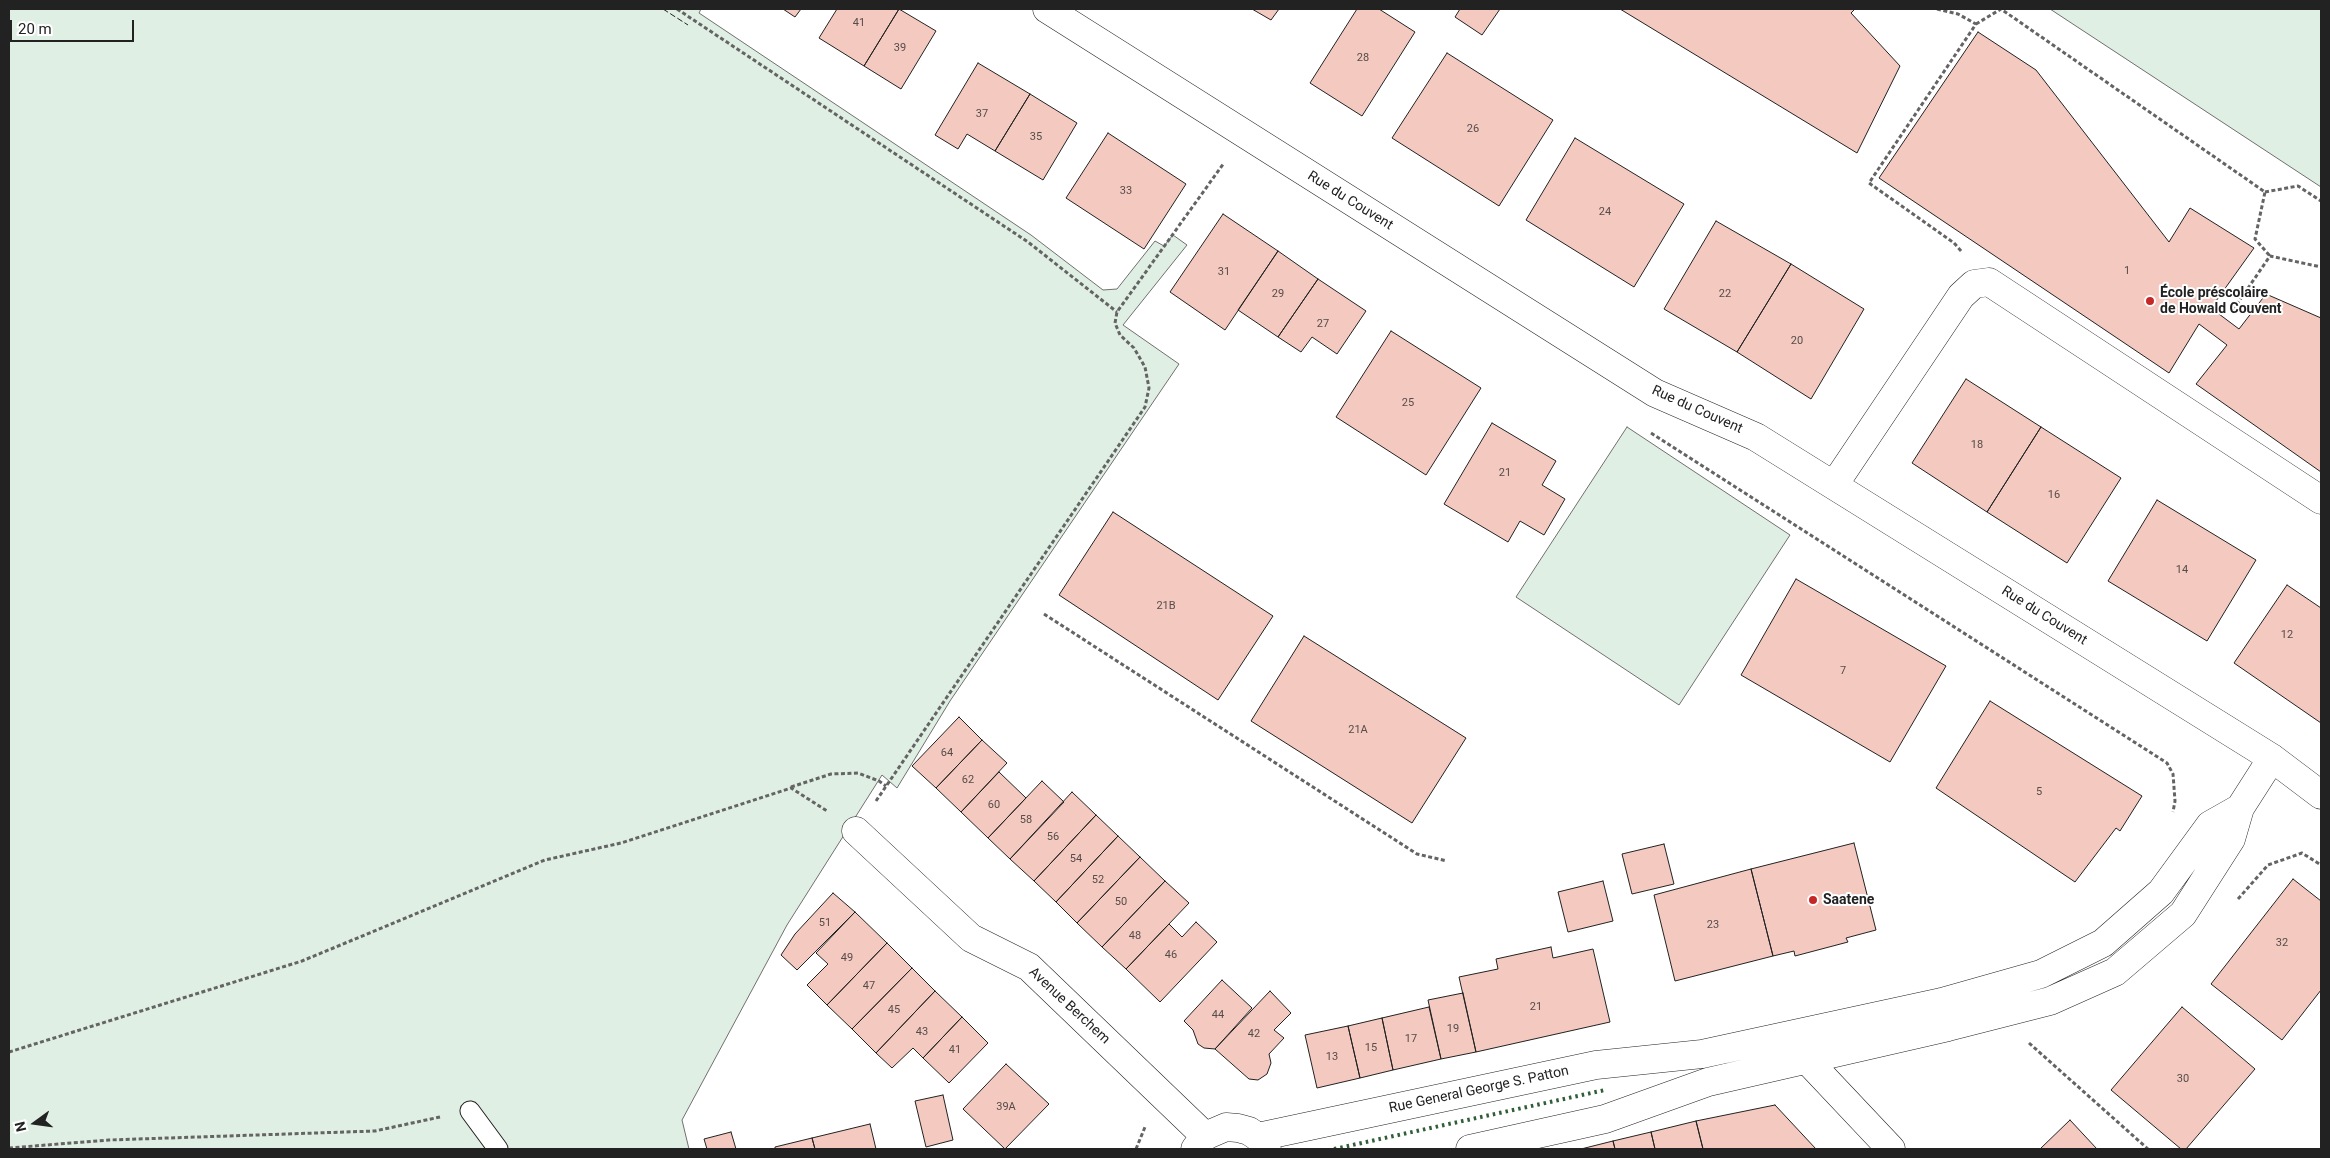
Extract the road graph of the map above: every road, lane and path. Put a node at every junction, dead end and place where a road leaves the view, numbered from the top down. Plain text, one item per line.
1 (677, 9) edge
2 (1936, 9) edge
3 (1059, 12) edge
4 (1976, 24) junction
5 (1245, 134) junction
6 (2265, 192) junction
7 (2321, 202) edge
8 (2270, 256) junction
9 (2321, 267) edge
10 (1989, 282) junction
11 (2233, 310) dead end
12 (1117, 312) junction
13 (1655, 393) junction
14 (1834, 485) junction
15 (2321, 500) edge
16 (1044, 614) dead end
17 (2272, 758) junction
18 (886, 786) junction
19 (791, 788) junction
20 (2321, 795) edge
21 (2240, 808) junction
22 (2172, 820) dead end
23 (856, 831) junction
24 (1447, 861) dead end
25 (1945, 1015) junction
26 (1998, 1015) junction
27 (1813, 1029) junction
28 (9, 1052) edge
29 (1702, 1054) junction
30 (1814, 1059) junction
31 (1708, 1082) junction
32 (470, 1110) joint
33 (1200, 1143) edge
34 (1262, 1143) edge
35 (9, 1148) edge
36 (498, 1149) edge
37 (1470, 1149) edge
38 (1891, 1149) edge
39 (2148, 1149) edge

1 - 12 path
2 - 4 path
3 - 5 street, Rue du Couvent
4 - 6 path
4 - 10 path
5 - 12 path
5 - 13 street, Rue du Couvent
6 - 7 path
6 - 8 path
8 - 9 path
8 - 11 path
10 - 14 street
10 - 15 street
12 - 18 path
13 - 14 street, Rue du Couvent
13 - 22 path
14 - 17 street, Rue du Couvent
16 - 24 path
17 - 20 street, Rue du Couvent
17 - 21 street, Rue General George S. Patton
18 - 19 path
18 - 23 path
19 - 23 path
19 - 28 path
21 - 25 street, Rue General George S. Patton
21 - 26 street, Rue General George S. Patton
23 - 33 street, Avenue Berchem
25 - 26 street, Rue General George S. Patton
25 - 27 street, Rue General George S. Patton
25 - 30 street, Rue General George S. Patton
26 - 39 path
27 - 29 street, Rue General George S. Patton
27 - 30 street
29 - 31 street
29 - 34 street, Rue General George S. Patton
30 - 31 street, Rue General George S. Patton
30 - 38 street
31 - 37 street, Rue General George S. Patton
32 - 35 path
32 - 36 lane
33 - 34 street, Avenue Berchem

